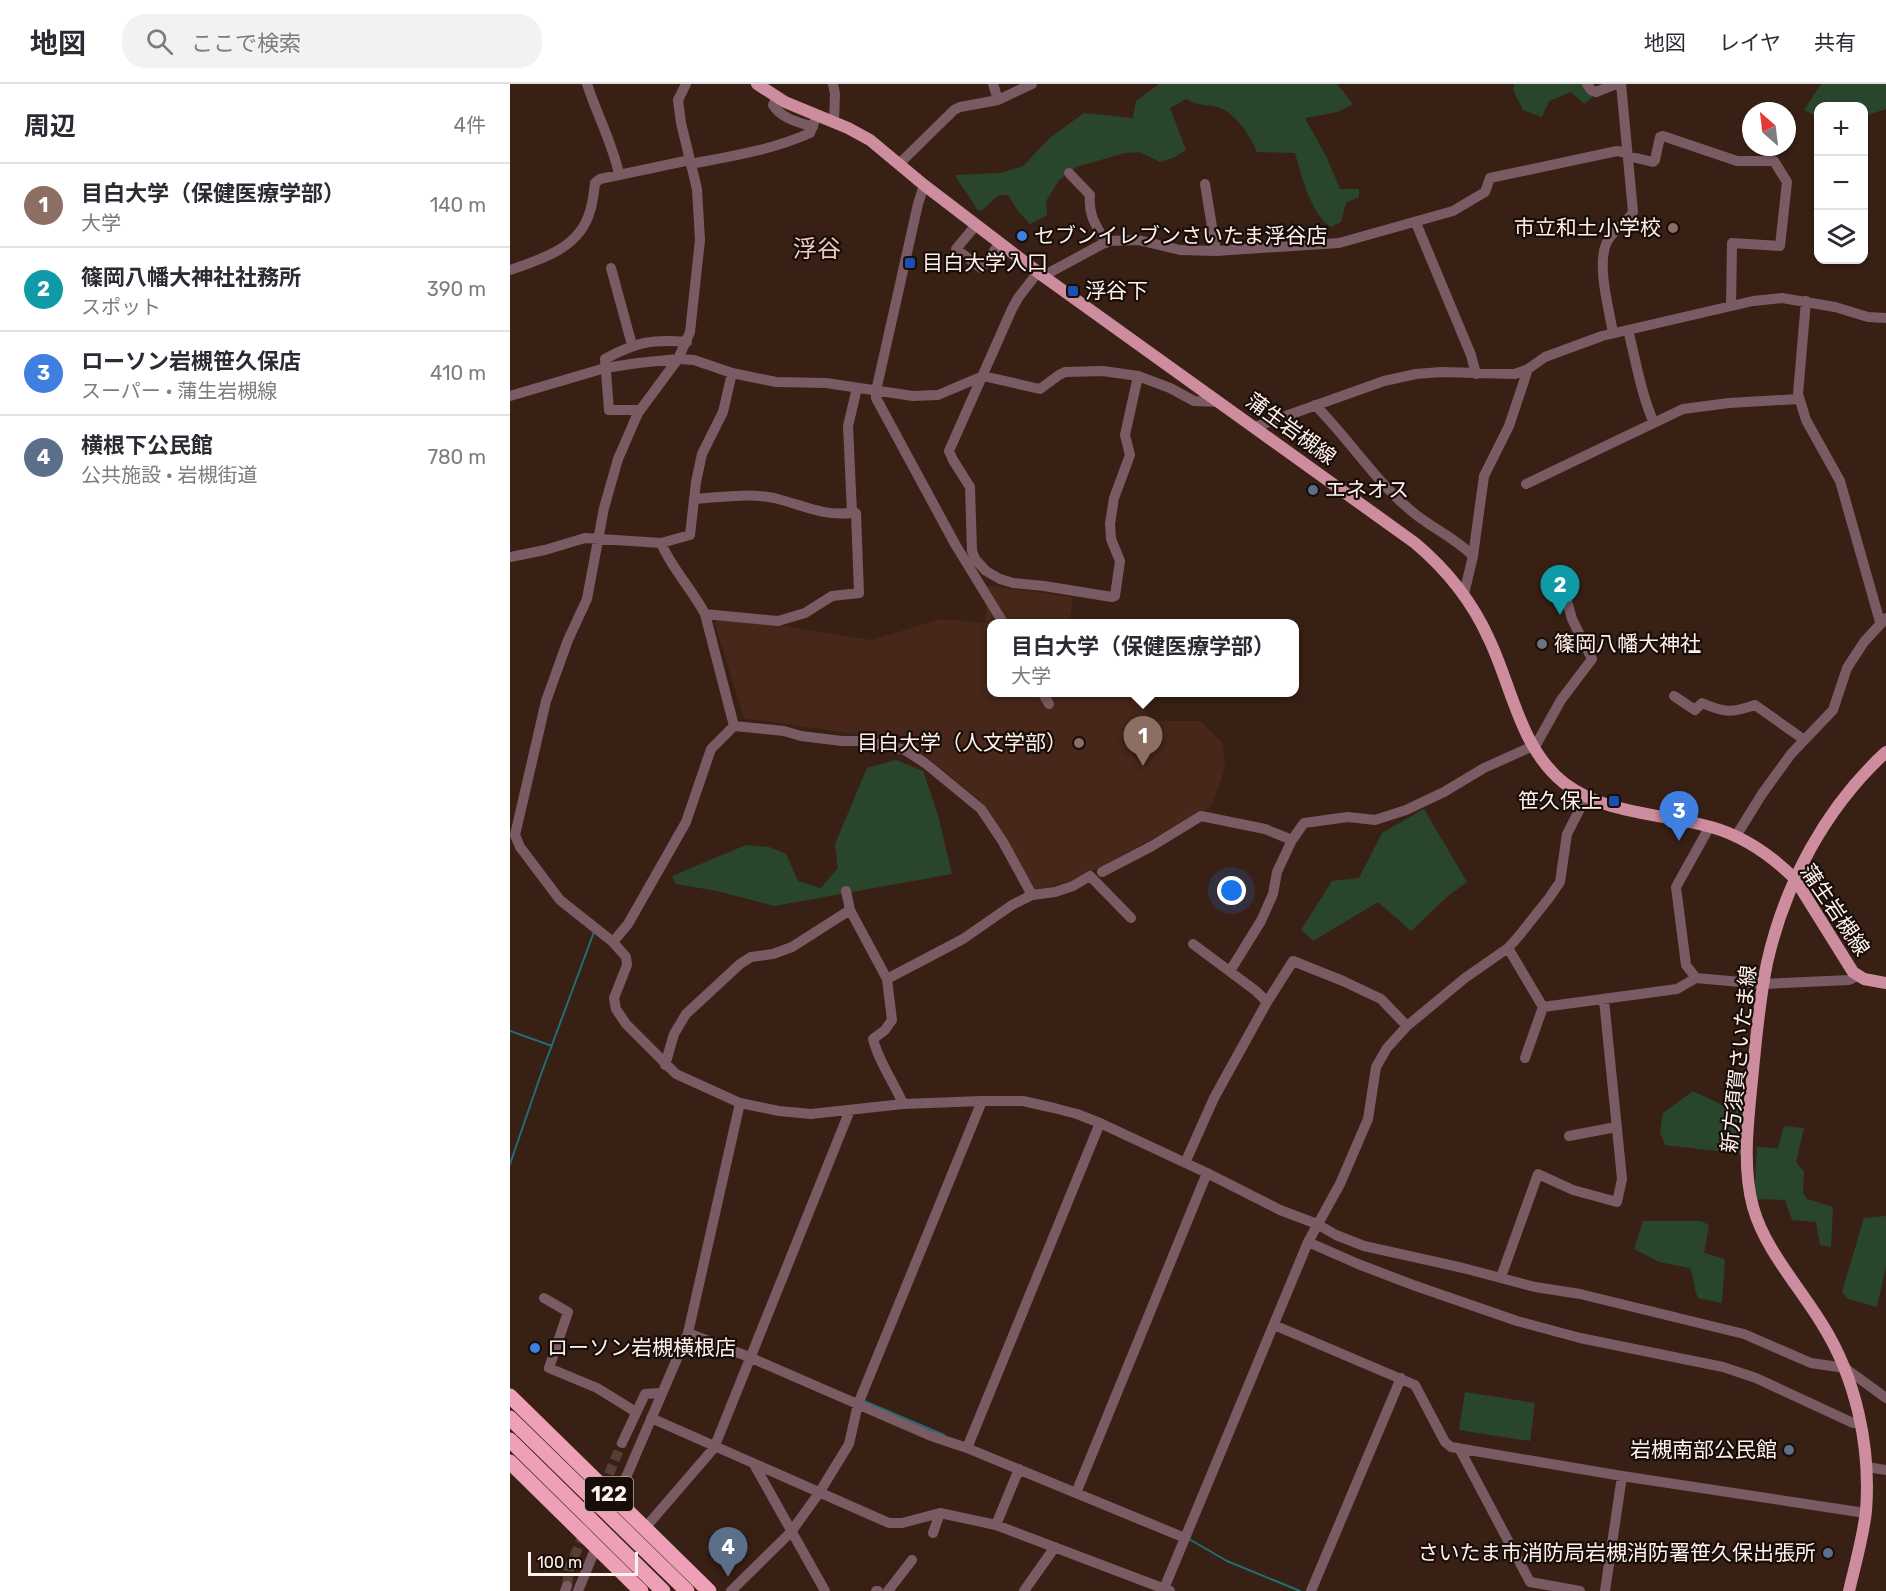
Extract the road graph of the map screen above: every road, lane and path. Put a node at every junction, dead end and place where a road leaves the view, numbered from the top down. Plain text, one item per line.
1 (587, 84) edge
2 (686, 84) edge
3 (757, 84) edge
4 (833, 84) edge
5 (993, 84) edge
6 (1032, 84) edge
7 (1587, 84) edge
8 (1616, 84) edge
9 (1621, 84) edge
10 (998, 100) junction
11 (815, 121) junction
12 (834, 122) junction
13 (1627, 155) junction
14 (691, 162) junction
15 (898, 164) junction
16 (1069, 173) dead end
17 (619, 174) junction
18 (1205, 184) dead end
19 (924, 185) junction
20 (1416, 223) junction
21 (976, 225) junction
22 (1000, 243) junction
23 (1106, 243) junction
24 (1216, 251) junction
25 (611, 267) dead end
26 (510, 270) edge
27 (1040, 274) junction
28 (1806, 301) junction
29 (1731, 306) junction
30 (1886, 318) edge
31 (1628, 330) junction
32 (1613, 333) junction
33 (687, 342) junction
34 (632, 345) junction
35 (678, 359) junction
36 (604, 369) junction
37 (1528, 369) junction
38 (732, 374) junction
39 (1476, 374) junction
40 (983, 376) junction
41 (1138, 376) junction
42 (857, 388) junction
43 (876, 391) junction
44 (510, 396) edge
45 (1799, 399) junction
46 (1220, 402) junction
47 (1315, 405) junction
48 (640, 410) junction
49 (1654, 423) junction
50 (1255, 427) junction
51 (1526, 484) dead end
52 (695, 499) junction
53 (852, 513) junction
54 (599, 538) junction
55 (661, 543) junction
56 (1473, 556) junction
57 (510, 557) edge
58 (971, 561) junction
59 (1464, 594) junction
60 (1566, 597) dead end
61 (705, 614) junction
62 (1001, 619) edge
63 (1883, 620) edge
64 (1674, 696) dead end
65 (1045, 697) edge
66 (1049, 704) dead end
67 (734, 726) junction
68 (1803, 740) junction
69 (1533, 746) junction
70 (1886, 752) edge
71 (1587, 796) junction
72 (1710, 826) junction
73 (513, 834) edge
74 (1736, 836) junction
75 (1292, 840) junction
76 (1102, 872) dead end
77 (1795, 879) junction
78 (846, 891) dead end
79 (1032, 895) junction
80 (850, 910) junction
81 (1131, 918) dead end
82 (613, 942) junction
83 (1193, 944) dead end
84 (1508, 948) junction
85 (1230, 971) junction
86 (1858, 976) junction
87 (1696, 978) junction
88 (887, 979) junction
89 (1886, 983) edge
90 (1763, 984) junction
91 (1604, 1000) junction
92 (1267, 1002) junction
93 (1543, 1007) junction
94 (1407, 1026) junction
95 (1525, 1058) dead end
96 (666, 1065) junction
97 (982, 1101) junction
98 (740, 1103) junction
99 (903, 1104) junction
100 (850, 1110) junction
101 (1100, 1123) junction
102 (1616, 1127) junction
103 (1569, 1136) dead end
104 (1185, 1163) junction
105 (1207, 1173) junction
106 (1317, 1224) junction
107 (1308, 1242) junction
108 (1501, 1277) junction
109 (544, 1298) dead end
110 (1274, 1325) junction
111 (688, 1333) junction
112 (749, 1357) junction
113 (1845, 1368) junction
114 (1401, 1378) junction
115 (661, 1393) junction
116 (510, 1396) edge
117 (1886, 1398) edge
118 (858, 1404) junction
119 (636, 1412) junction
120 (510, 1418) edge
121 (651, 1418) junction
122 (1861, 1422) junction
123 (510, 1440) edge
124 (622, 1443) tunnel mouth
125 (714, 1448) junction
126 (967, 1448) junction
127 (1458, 1448) junction
128 (510, 1462) edge
129 (755, 1466) junction
130 (1867, 1467) junction
131 (1019, 1469) junction
132 (1886, 1470) edge
133 (1622, 1476) junction
134 (819, 1493) junction
135 (1076, 1493) junction
136 (614, 1498) junction
137 (940, 1513) junction
138 (1865, 1513) junction
139 (996, 1525) junction
140 (645, 1528) junction
141 (791, 1532) junction
142 (933, 1533) dead end
143 (1185, 1538) junction
144 (596, 1547) junction
145 (1055, 1547) junction
146 (912, 1560) dead end
147 (578, 1591) edge
148 (641, 1591) edge
149 (663, 1591) edge
150 (687, 1591) edge
151 (709, 1591) edge
152 (731, 1591) edge
153 (825, 1591) edge
154 (888, 1591) edge
155 (1024, 1591) edge
156 (1166, 1591) edge
157 (1311, 1591) edge
158 (1580, 1591) edge
159 (1605, 1591) edge
160 (1849, 1591) edge

1 - 17 street
2 - 14 street
3 - 11 main road, 蒲生岩槻線
4 - 12 street
5 - 10 street
6 - 10 street
7 - 8 street
9 - 13 street
10 - 15 street
11 - 12 main road, 蒲生岩槻線
11 - 14 street
12 - 15 main road, 蒲生岩槻線
13 - 20 street
13 - 29 street
13 - 32 street
14 - 17 street
14 - 33 street
15 - 19 main road, 蒲生岩槻線
16 - 23 street
17 - 26 street
18 - 24 street
19 - 21 main road, 蒲生岩槻線
19 - 43 street
20 - 24 street
20 - 39 street
21 - 22 main road, 蒲生岩槻線
21 - 22 street
22 - 27 main road, 蒲生岩槻線
23 - 24 street
23 - 27 street
25 - 34 street
27 - 40 street
27 - 46 main road, 蒲生岩槻線
28 - 29 street
28 - 30 street
28 - 45 street
29 - 31 street
31 - 32 street
31 - 49 street
32 - 37 street
33 - 34 street
33 - 35 street
34 - 36 street
35 - 36 street
35 - 38 street
35 - 48 street
36 - 44 street
36 - 48 street
37 - 39 street
37 - 56 street
38 - 42 street
38 - 52 street
39 - 47 street
40 - 41 street
40 - 43 street
40 - 58 street
41 - 46 street
41 - 58 street
42 - 43 street
42 - 53 street
43 - 58 street
45 - 49 street
45 - 63 street
46 - 50 main road, 蒲生岩槻線
47 - 50 street
47 - 56 street
48 - 54 street
49 - 51 street
50 - 59 main road, 蒲生岩槻線
52 - 53 street
52 - 55 street
53 - 61 street
54 - 55 street
54 - 57 street
54 - 73 street
55 - 61 street
56 - 59 street
58 - 62 street
59 - 69 main road, 蒲生岩槻線
60 - 69 street
61 - 67 street
63 - 68 street
64 - 68 street
65 - 66 street
67 - 79 street
67 - 82 street
68 - 74 street
69 - 71 main road, 蒲生岩槻線
69 - 75 street
70 - 77 main road, 新方須賀さいたま線
71 - 72 main road, 蒲生岩槻線
71 - 84 street
72 - 74 main road, 蒲生岩槻線
72 - 87 street
73 - 82 street
74 - 77 main road, 蒲生岩槻線
75 - 76 street
75 - 85 street
77 - 86 main road, 蒲生岩槻線
77 - 90 main road, 新方須賀さいたま線
78 - 80 street
79 - 81 street
79 - 88 street
80 - 88 street
80 - 96 street
82 - 96 street
83 - 85 street
84 - 93 street
84 - 94 street
85 - 92 street
86 - 89 main road, 蒲生岩槻線
86 - 90 street
87 - 90 street
87 - 91 street
88 - 99 street
90 - 113 main road, 新方須賀さいたま線
91 - 93 street
91 - 102 street
92 - 94 street
92 - 104 street
93 - 95 street
94 - 106 street
96 - 98 street
97 - 99 street
97 - 101 street
97 - 118 street
98 - 100 street
98 - 111 street
99 - 100 street
100 - 112 street
101 - 104 street
101 - 126 street
102 - 103 street
102 - 108 street
104 - 105 street
105 - 106 street
105 - 135 street
106 - 107 street
106 - 108 street
107 - 110 street
107 - 122 street
108 - 113 street
109 - 119 street
110 - 114 street
110 - 143 street
111 - 112 street
111 - 115 street
112 - 118 street
112 - 125 street
113 - 117 street
113 - 122 main road, 新方須賀さいたま線
114 - 127 street
114 - 157 street
115 - 119 street
115 - 121 street
116 - 136 highway, 122
118 - 126 street
118 - 134 street
119 - 124 street
120 - 150 highway
121 - 125 street
121 - 136 street
122 - 130 main road, 新方須賀さいたま線
123 - 149 highway
125 - 129 street
125 - 140 street
126 - 131 street
127 - 133 street
127 - 158 street
128 - 144 highway, 122
129 - 134 street
129 - 141 street
130 - 132 street
130 - 138 main road, 新方須賀さいたま線
131 - 135 street
131 - 139 street
133 - 138 street
133 - 159 street
134 - 137 street
134 - 141 street
135 - 143 street
136 - 140 highway, 122
137 - 139 street
137 - 142 street
138 - 160 main road, 新方須賀さいたま線
139 - 145 street
140 - 151 highway, 122
141 - 152 street
141 - 153 street
143 - 156 street
144 - 147 street
144 - 148 highway, 122
145 - 155 street
145 - 156 street
146 - 154 street

